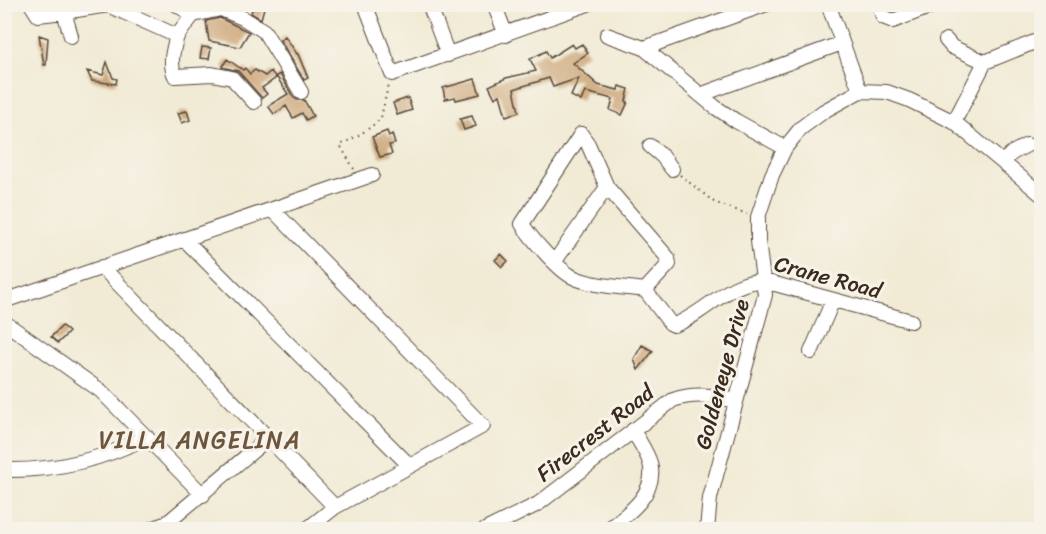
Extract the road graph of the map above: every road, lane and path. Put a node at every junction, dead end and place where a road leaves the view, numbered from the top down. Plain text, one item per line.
1 (31, 4) edge
2 (176, 4) edge
3 (365, 4) edge
4 (429, 4) edge
5 (495, 4) edge
6 (588, 4) edge
7 (767, 4) edge
8 (828, 4) edge
9 (879, 4) edge
10 (937, 4) edge
11 (108, 5) edge
12 (560, 10) edge
13 (64, 12) junction
14 (193, 15) junction
15 (506, 35) junction
16 (607, 35) dead end
17 (71, 36) dead end
18 (177, 36) junction
19 (1041, 39) edge
20 (946, 40) dead end
21 (842, 43) junction
22 (644, 48) junction
23 (448, 55) junction
24 (985, 62) junction
25 (392, 74) junction
26 (860, 91) junction
27 (301, 92) dead end
28 (700, 94) junction
29 (254, 102) dead end
30 (954, 122) junction
31 (1027, 145) dead end
32 (650, 146) dead end
33 (785, 148) junction
34 (1003, 162) junction
35 (672, 169) joint
36 (372, 175) dead end
37 (357, 180) junction
38 (607, 187) junction
39 (1041, 195) edge
40 (273, 210) junction
41 (758, 217) junction
42 (185, 240) junction
43 (555, 261) junction
44 (102, 267) junction
45 (764, 281) junction
46 (645, 290) junction
47 (833, 300) junction
48 (4, 301) edge
49 (911, 321) dead end
50 (4, 322) edge
51 (812, 352) dead end
52 (736, 401) junction
53 (633, 430) junction
54 (147, 436) junction
55 (267, 439) junction
56 (409, 465) junction
57 (4, 470) edge
58 (203, 495) junction
59 (335, 507) junction
60 (623, 525) edge
61 (150, 530) edge
62 (306, 530) edge
63 (485, 530) edge
64 (607, 530) edge
65 (707, 530) edge

1 - 13 street
2 - 14 street
3 - 25 street
4 - 23 street
5 - 15 street
6 - 12 street
7 - 22 street
8 - 21 street
9 - 10 street
11 - 13 street
11 - 18 street
12 - 15 street
13 - 17 street
14 - 18 street
14 - 27 street
15 - 23 street
16 - 22 street
18 - 29 street
19 - 24 street
20 - 24 street
21 - 26 street
21 - 28 street
22 - 28 street
23 - 25 street
24 - 30 street
25 - 37 path
26 - 30 street
26 - 33 street, Goldeneye Drive
28 - 33 street
30 - 34 street
31 - 34 street
32 - 35 street
33 - 41 street, Goldeneye Drive
34 - 39 street
35 - 41 path
36 - 37 street
37 - 40 street
38 - 43 street
38 - 43 street
38 - 46 street
40 - 42 street
40 - 56 street
41 - 45 street, Goldeneye Drive
42 - 44 street
42 - 56 street
43 - 46 street
44 - 48 street
44 - 55 street
45 - 46 street, Crane Road
45 - 47 street, Crane Road
45 - 52 street, Goldeneye Drive
47 - 49 street, Crane Road
47 - 51 street
50 - 54 street
52 - 53 street, Firecrest Road
52 - 65 street, Goldeneye Drive
53 - 60 street
53 - 63 street, Firecrest Road
54 - 57 street
54 - 58 street
55 - 58 street
55 - 59 street
56 - 59 street
58 - 61 street
59 - 62 street
60 - 64 street

